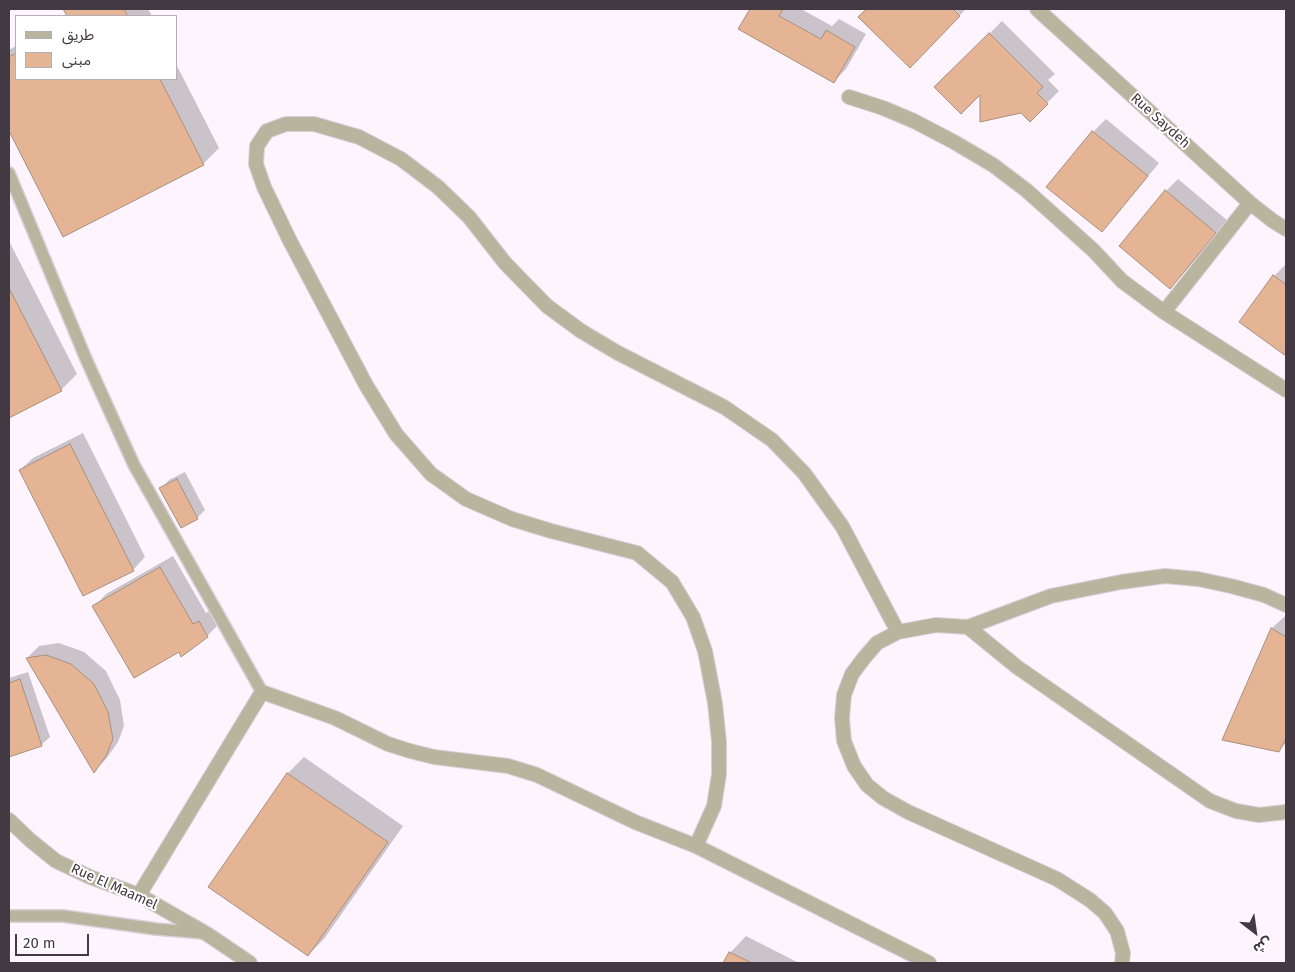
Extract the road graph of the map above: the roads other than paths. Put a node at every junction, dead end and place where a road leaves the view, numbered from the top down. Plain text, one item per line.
1 (1037, 9) edge
2 (849, 97) dead end
3 (9, 173) edge
4 (1250, 203) junction
5 (1286, 229) edge
6 (1164, 312) junction
7 (1286, 390) edge
8 (1286, 605) edge
9 (968, 627) junction
10 (898, 632) junction
11 (262, 692) junction
12 (1286, 812) edge
13 (9, 820) edge
14 (696, 846) junction
15 (139, 895) junction
16 (9, 916) edge
17 (207, 934) junction
18 (250, 963) edge
19 (929, 963) edge
20 (1122, 963) edge

1 - 4 street, Rue Saydeh
2 - 6 street
3 - 11 lane
4 - 5 street, Rue Saydeh
4 - 6 street
6 - 7 street
8 - 9 street
9 - 10 street
9 - 12 street
10 - 14 street
10 - 20 street
11 - 14 street
11 - 15 street
13 - 15 street, Rue El Maamel
14 - 19 street
15 - 17 street, Rue El Maamel
16 - 17 lane
17 - 18 street, Rue El Maamel

